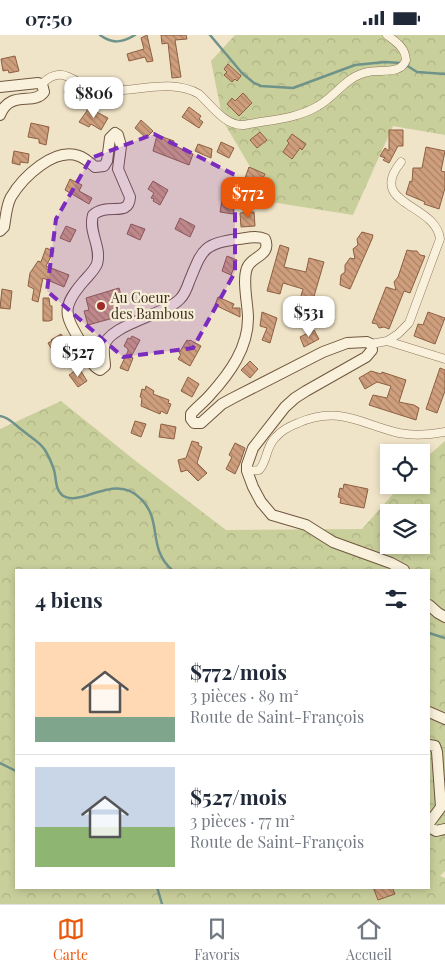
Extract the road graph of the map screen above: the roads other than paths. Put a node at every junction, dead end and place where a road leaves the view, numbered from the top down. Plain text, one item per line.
1 (387, 35) edge
2 (42, 85) junction
3 (0, 87) edge
4 (0, 115) edge
5 (401, 162) dead end
6 (0, 231) edge
7 (443, 237) edge
8 (387, 341) junction
9 (370, 344) junction
10 (445, 359) edge
11 (445, 432) edge
12 (247, 471) junction
13 (402, 569) edge
14 (430, 606) edge
15 (445, 617) edge
16 (430, 712) edge
17 (445, 719) edge
18 (430, 745) edge
19 (430, 822) edge
20 (430, 828) edge
21 (445, 829) edge

1 - 2 street
2 - 3 main road
2 - 4 main road
5 - 7 street
6 - 9 main road
7 - 8 street
8 - 9 street
8 - 10 street
9 - 12 main road
11 - 12 street
12 - 13 main road
14 - 15 main road
16 - 17 main road
18 - 19 main road
20 - 21 main road

